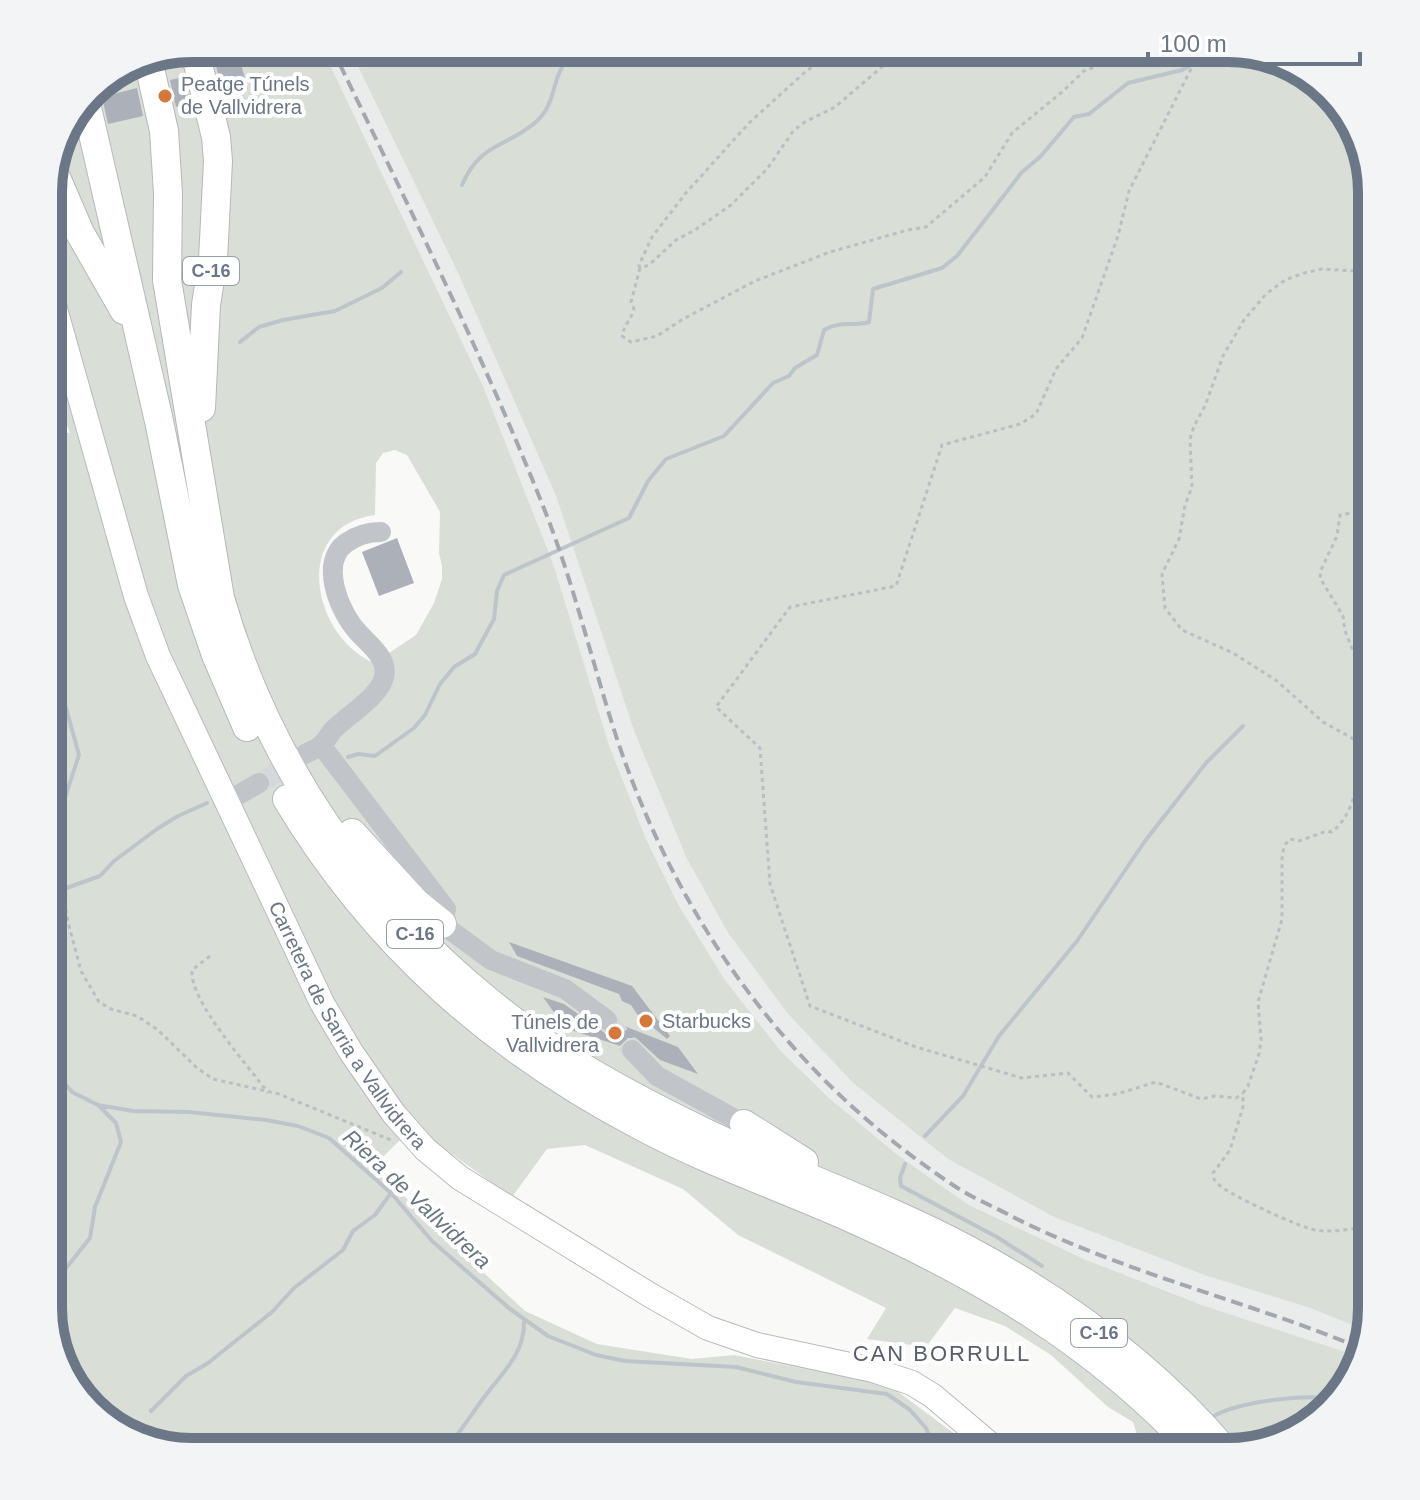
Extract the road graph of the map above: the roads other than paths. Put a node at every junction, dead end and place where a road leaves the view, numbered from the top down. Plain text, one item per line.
1 (197, 62) edge
2 (150, 69) edge
3 (89, 114) edge
4 (62, 191) edge
5 (62, 333) edge
6 (142, 346) junction
7 (204, 496) junction
8 (381, 532) dead end
9 (306, 756) junction
10 (259, 783) tunnel mouth
11 (226, 802) junction
12 (442, 924) junction
13 (607, 1020) tunnel mouth
14 (632, 1050) tunnel mouth
15 (744, 1124) joint
16 (868, 1204) junction
17 (1143, 1384) junction
18 (982, 1438) edge
19 (1186, 1438) edge
20 (1209, 1438) edge

1 - 7 highway, C-16
2 - 7 highway, C-16
3 - 6 highway, C-16
4 - 6 highway, C-16
5 - 11 main road, Carretera de Sarria a Vallvidrera
6 - 17 highway, C-16
7 - 9 highway, C-16
8 - 9 lane
9 - 12 highway
9 - 12 lane
9 - 16 highway, C-16
10 - 11 lane
11 - 18 main road, Carretera de Sarria a Vallvidrera
12 - 13 lane
14 - 15 lane
15 - 16 highway
16 - 17 highway, C-16
17 - 19 highway, C-16
17 - 20 highway, C-16

